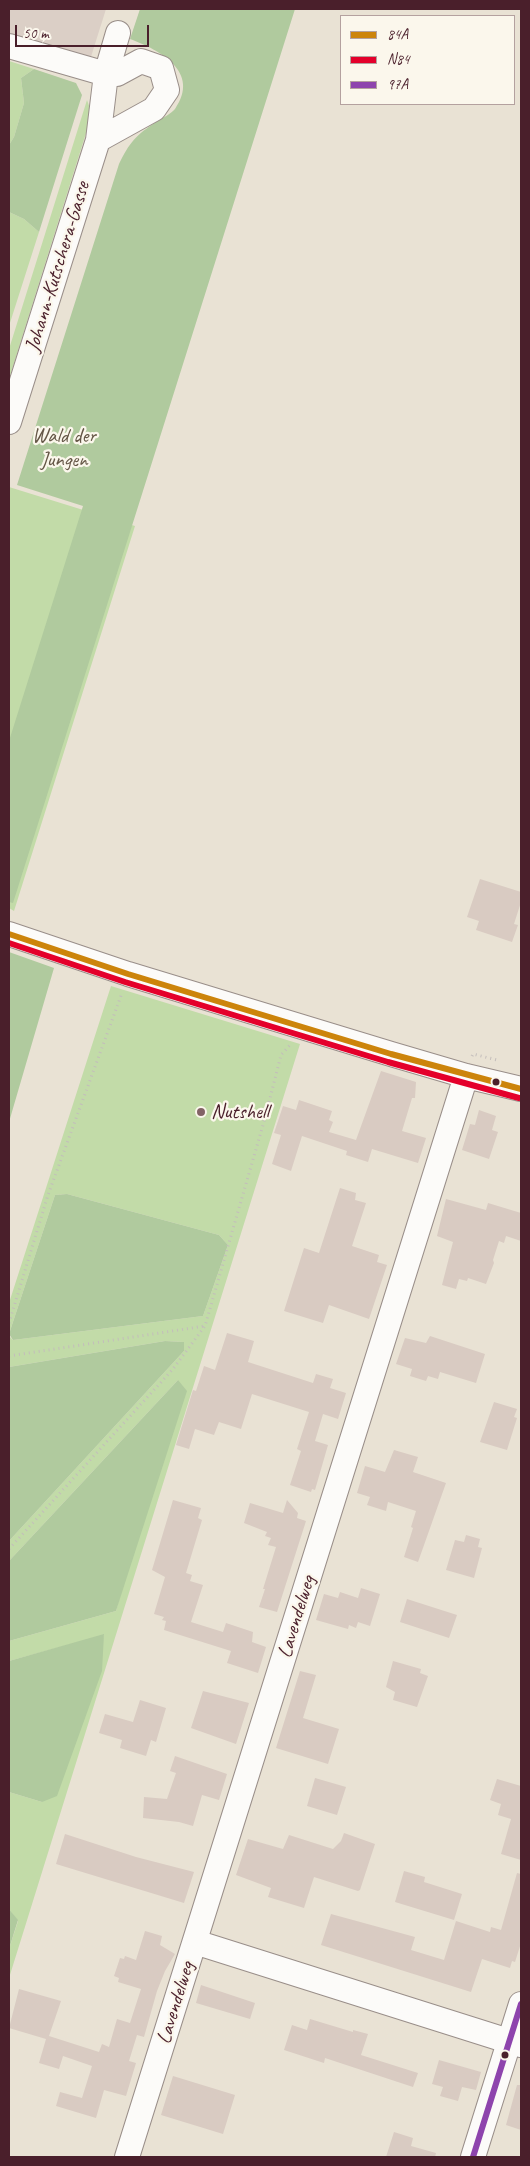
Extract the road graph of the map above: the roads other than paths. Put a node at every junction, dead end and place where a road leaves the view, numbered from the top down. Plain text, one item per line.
1 (118, 33) dead end
2 (9, 46) edge
3 (106, 74) junction
4 (98, 140) junction
5 (9, 422) edge
6 (9, 934) edge
7 (466, 1076) junction
8 (521, 1089) edge
9 (195, 1942) junction
10 (521, 2004) edge
11 (515, 2043) edge
12 (127, 2157) edge
13 (473, 2157) edge

1 - 3 street, Johann-Kutschera-Gasse
2 - 3 street
3 - 4 street, Johann-Kutschera-Gasse
3 - 4 street
4 - 5 street, Johann-Kutschera-Gasse
6 - 7 street
7 - 8 street
7 - 9 street, Lavendelweg
9 - 11 street
9 - 12 street, Lavendelweg
10 - 11 street
11 - 13 street

